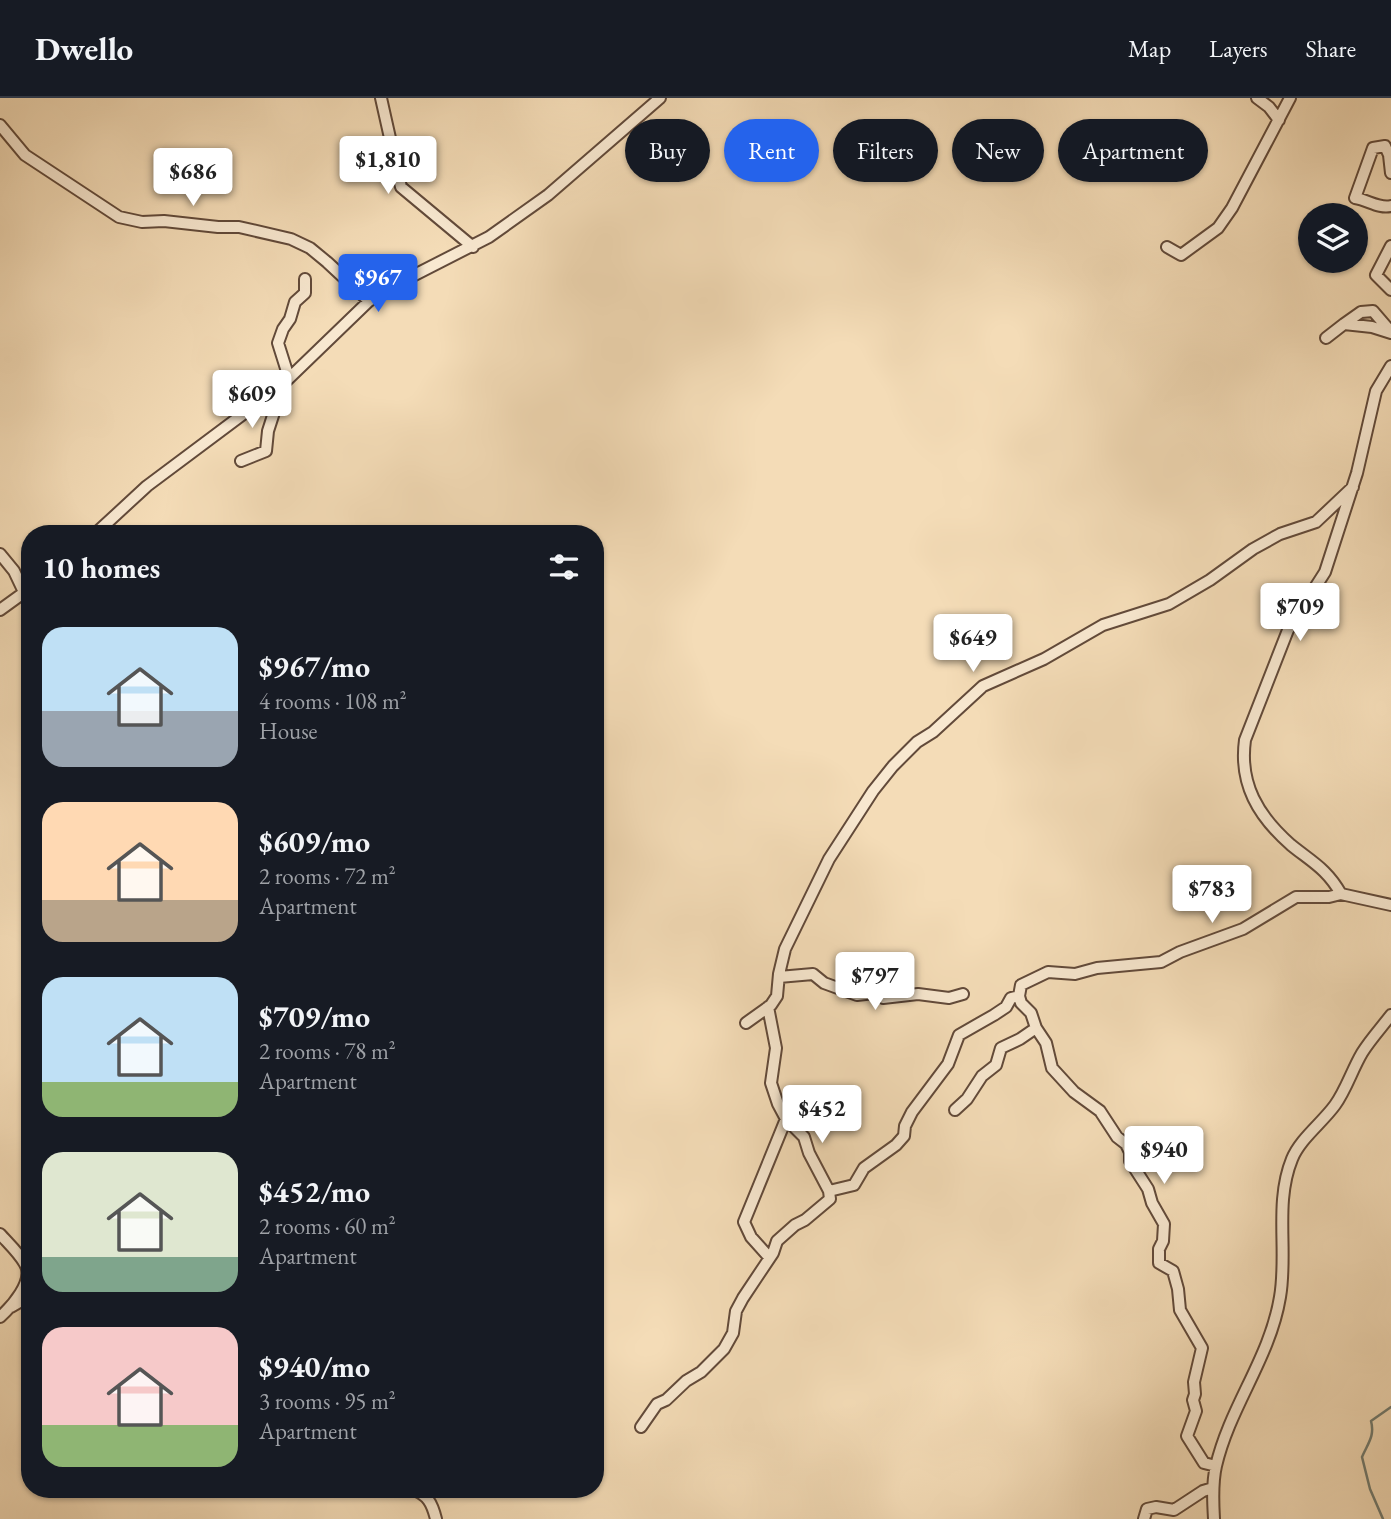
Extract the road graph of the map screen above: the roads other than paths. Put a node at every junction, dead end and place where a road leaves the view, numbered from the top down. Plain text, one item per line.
1 (381, 98) edge
2 (660, 98) edge
3 (1257, 98) edge
4 (1290, 98) edge
5 (1279, 120) junction
6 (0, 125) edge
7 (1391, 173) edge
8 (1391, 206) edge
9 (1391, 246) edge
10 (473, 247) junction
11 (1167, 247) dead end
12 (305, 279) dead end
13 (1391, 290) edge
14 (369, 301) junction
15 (1344, 324) junction
16 (1391, 333) edge
17 (1326, 338) dead end
18 (1391, 366) edge
19 (289, 378) junction
20 (272, 392) junction
21 (242, 461) dead end
22 (1353, 487) junction
23 (105, 525) edge
24 (0, 554) edge
25 (21, 582) edge
26 (21, 594) edge
27 (0, 610) edge
28 (1341, 894) junction
29 (1391, 905) edge
30 (779, 976) junction
31 (962, 994) dead end
32 (1019, 996) junction
33 (768, 1007) junction
34 (1391, 1015) edge
35 (746, 1023) dead end
36 (1035, 1028) junction
37 (955, 1110) dead end
38 (786, 1119) junction
39 (829, 1191) junction
40 (0, 1234) edge
41 (769, 1257) junction
42 (21, 1258) edge
43 (21, 1290) edge
44 (21, 1301) edge
45 (9, 1308) junction
46 (0, 1317) edge
47 (641, 1427) dead end
48 (1216, 1466) junction
49 (1213, 1489) junction
50 (428, 1498) edge
51 (436, 1519) edge
52 (1144, 1519) edge
53 (1214, 1519) edge

1 - 10 street
2 - 10 street
3 - 5 street
4 - 5 street
5 - 11 street
6 - 14 street
7 - 8 street
9 - 13 street
10 - 14 street
12 - 19 street
14 - 19 street
15 - 16 street
15 - 16 street
15 - 17 street
18 - 22 street
19 - 20 street
20 - 21 street
20 - 23 street
22 - 28 street
22 - 30 street
24 - 25 street
26 - 27 street
28 - 29 street
28 - 32 street
30 - 31 street
30 - 33 street
32 - 36 street
32 - 39 street
33 - 35 street
33 - 38 street
34 - 48 street
36 - 37 street
36 - 48 street
38 - 39 street
38 - 41 street
39 - 41 street
40 - 42 street
41 - 47 street
43 - 45 street
44 - 45 street
45 - 46 street
48 - 49 street
49 - 52 street
49 - 53 street
50 - 51 street

